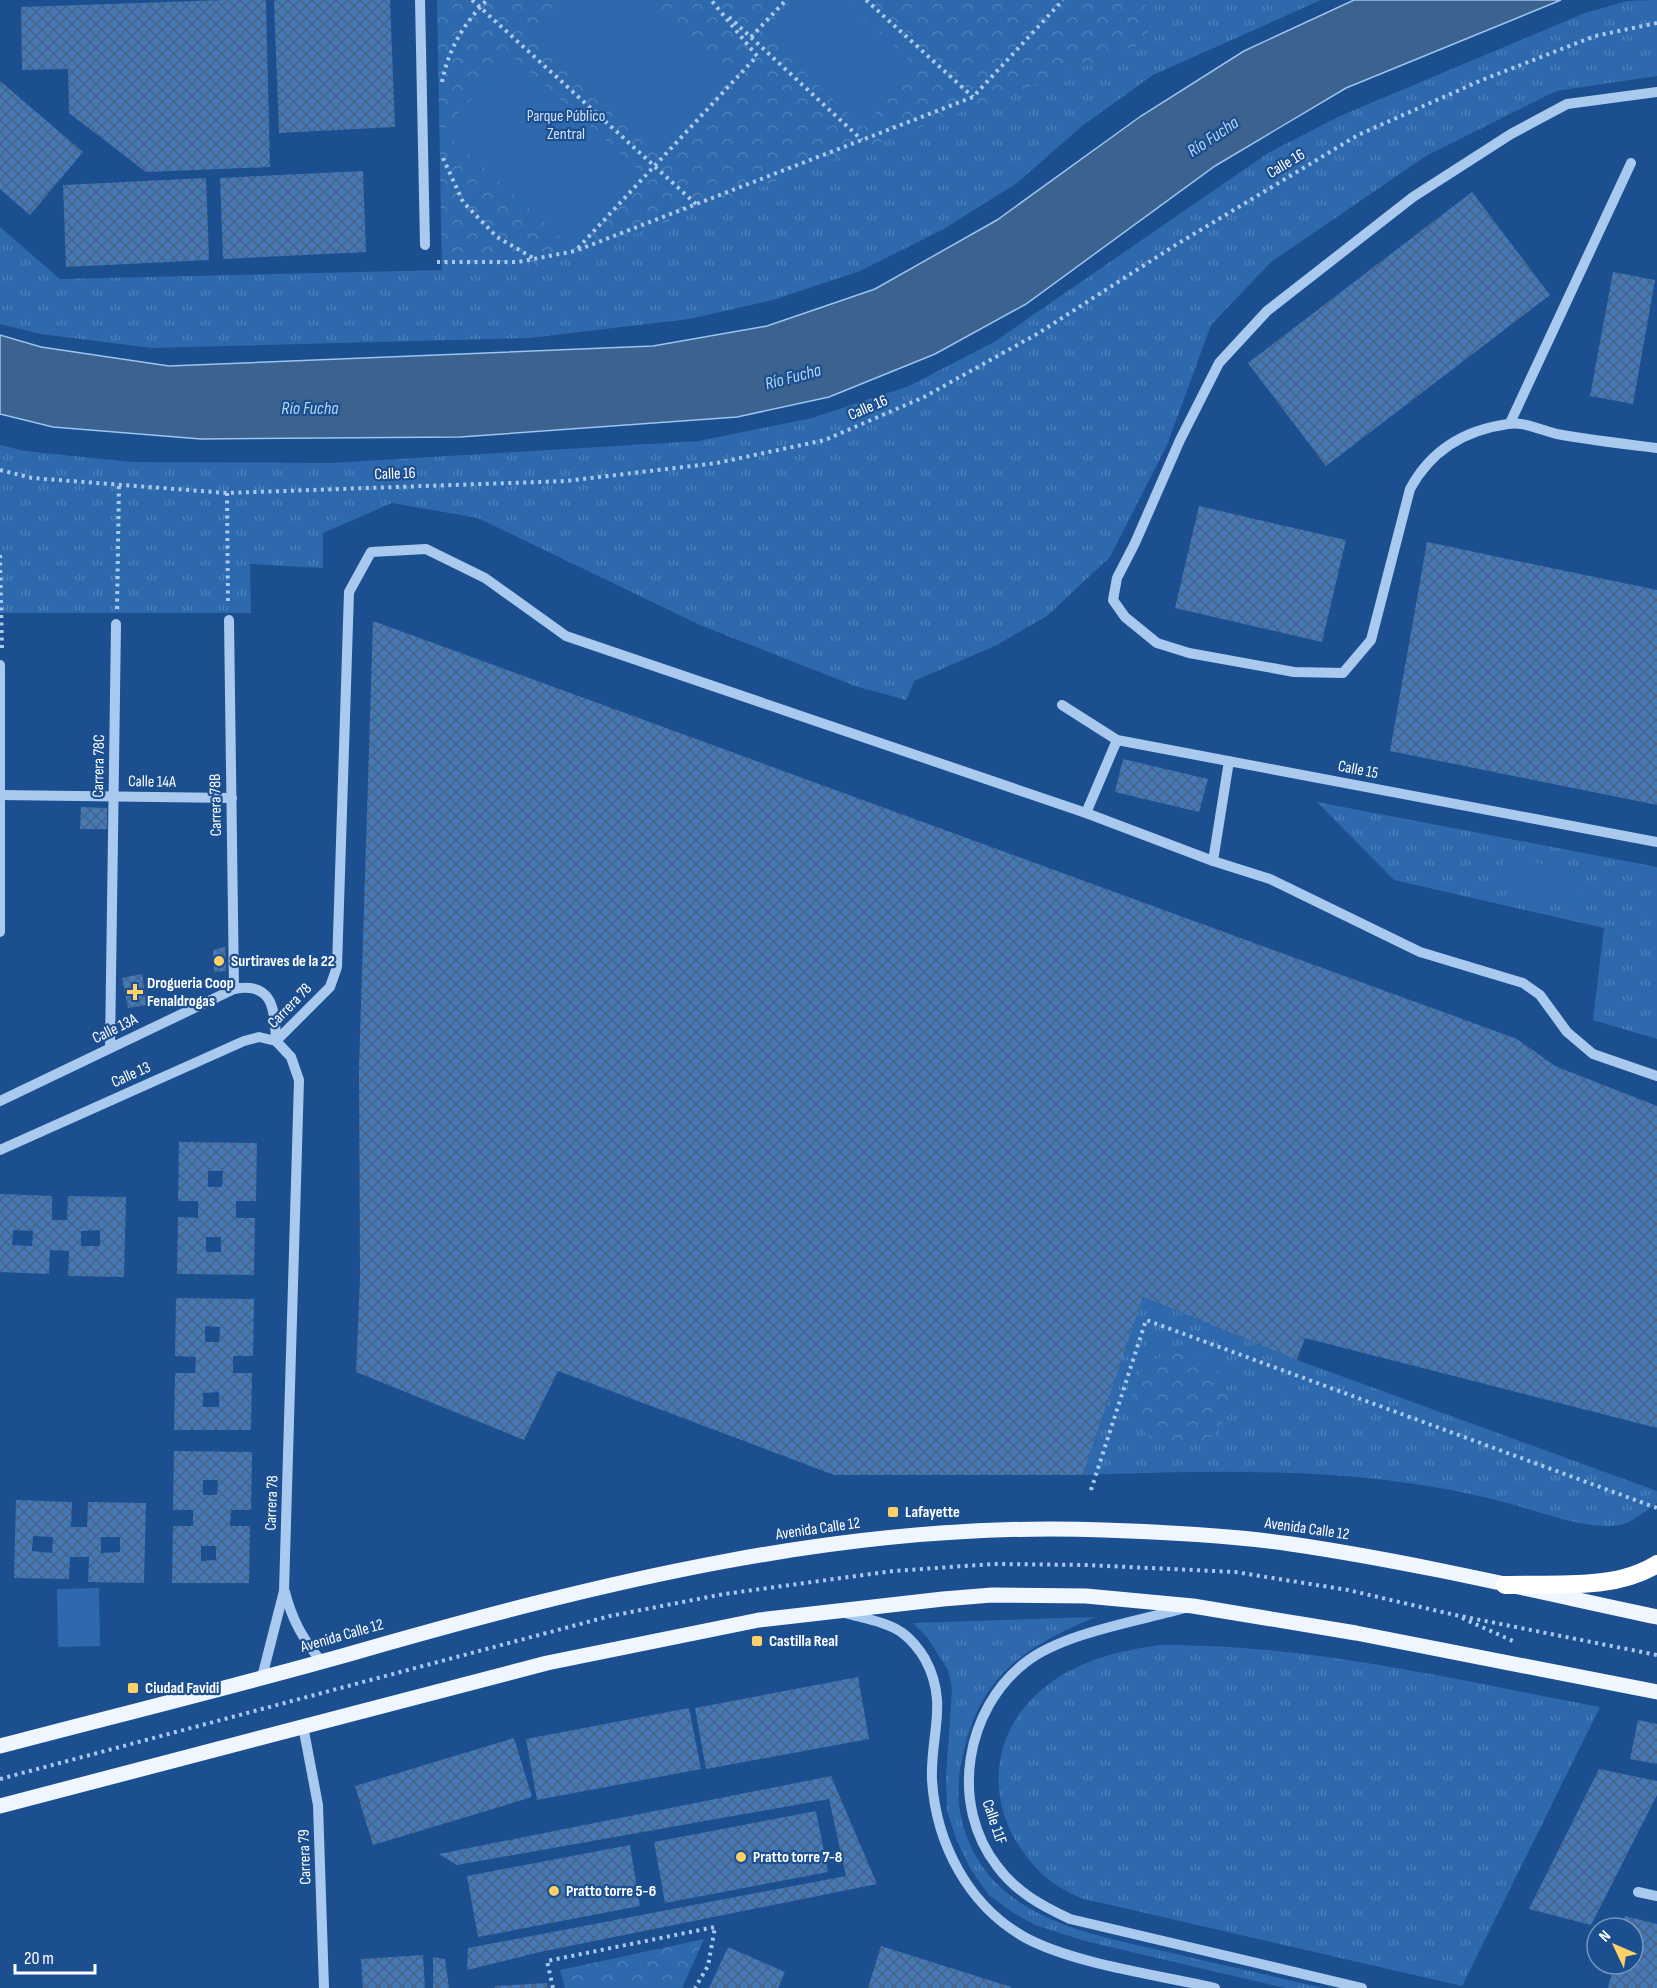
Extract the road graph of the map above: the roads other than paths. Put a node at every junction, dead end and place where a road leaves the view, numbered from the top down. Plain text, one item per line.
1 (420, 0) edge
2 (1657, 92) edge
3 (1631, 163) dead end
4 (425, 245) dead end
5 (1510, 423) junction
6 (1657, 448) edge
7 (229, 620) road end
8 (116, 624) road end
9 (1, 664) edge
10 (1062, 705) dead end
11 (1117, 740) junction
12 (1228, 761) junction
13 (0, 795) edge
14 (114, 797) junction
15 (231, 798) junction
16 (1086, 813) junction
17 (1657, 842) edge
18 (1213, 861) junction
19 (0, 932) edge
20 (234, 989) junction
21 (276, 1041) junction
22 (110, 1048) junction
23 (1657, 1076) edge
24 (0, 1101) edge
25 (0, 1150) edge
26 (1657, 1564) edge
27 (1505, 1585) junction
28 (284, 1591) junction
29 (1193, 1606) junction
30 (842, 1612) junction
31 (1657, 1617) edge
32 (321, 1661) junction
33 (262, 1677) junction
34 (1654, 1692) edge
35 (303, 1726) junction
36 (0, 1746) edge
37 (0, 1806) edge
38 (1638, 1892) dead end
39 (1657, 1896) edge
40 (324, 1988) edge
41 (1215, 1988) edge
42 (1362, 1988) edge

1 - 4 street
2 - 5 street
3 - 5 street
5 - 6 street
7 - 15 street, Carrera 78B
8 - 14 street, Carrera 78C
9 - 13 street
10 - 11 street, Calle 15
11 - 12 street, Calle 15
11 - 16 street
12 - 17 street, Calle 15
12 - 18 street
13 - 14 street, Calle 14A
13 - 19 street
14 - 15 street, Calle 14A
14 - 22 street, Carrera 78C
15 - 20 street, Carrera 78B
16 - 18 street
16 - 21 street, Carrera 78
18 - 23 street
20 - 21 street
20 - 22 street, Calle 13A
21 - 25 street, Calle 13
21 - 28 street, Carrera 78
22 - 24 street, Calle 13A
26 - 27 highway
27 - 31 main road, Avenida Calle 12
27 - 32 main road, Avenida Calle 12
28 - 32 street, Carrera 78
28 - 33 street, Carrera 78
29 - 30 main road
29 - 34 main road
29 - 42 street, Calle 11F
30 - 35 main road
30 - 41 street
32 - 33 main road, Avenida Calle 12
33 - 36 main road, Avenida Calle 12
35 - 37 main road
35 - 40 street, Carrera 79
38 - 39 street

